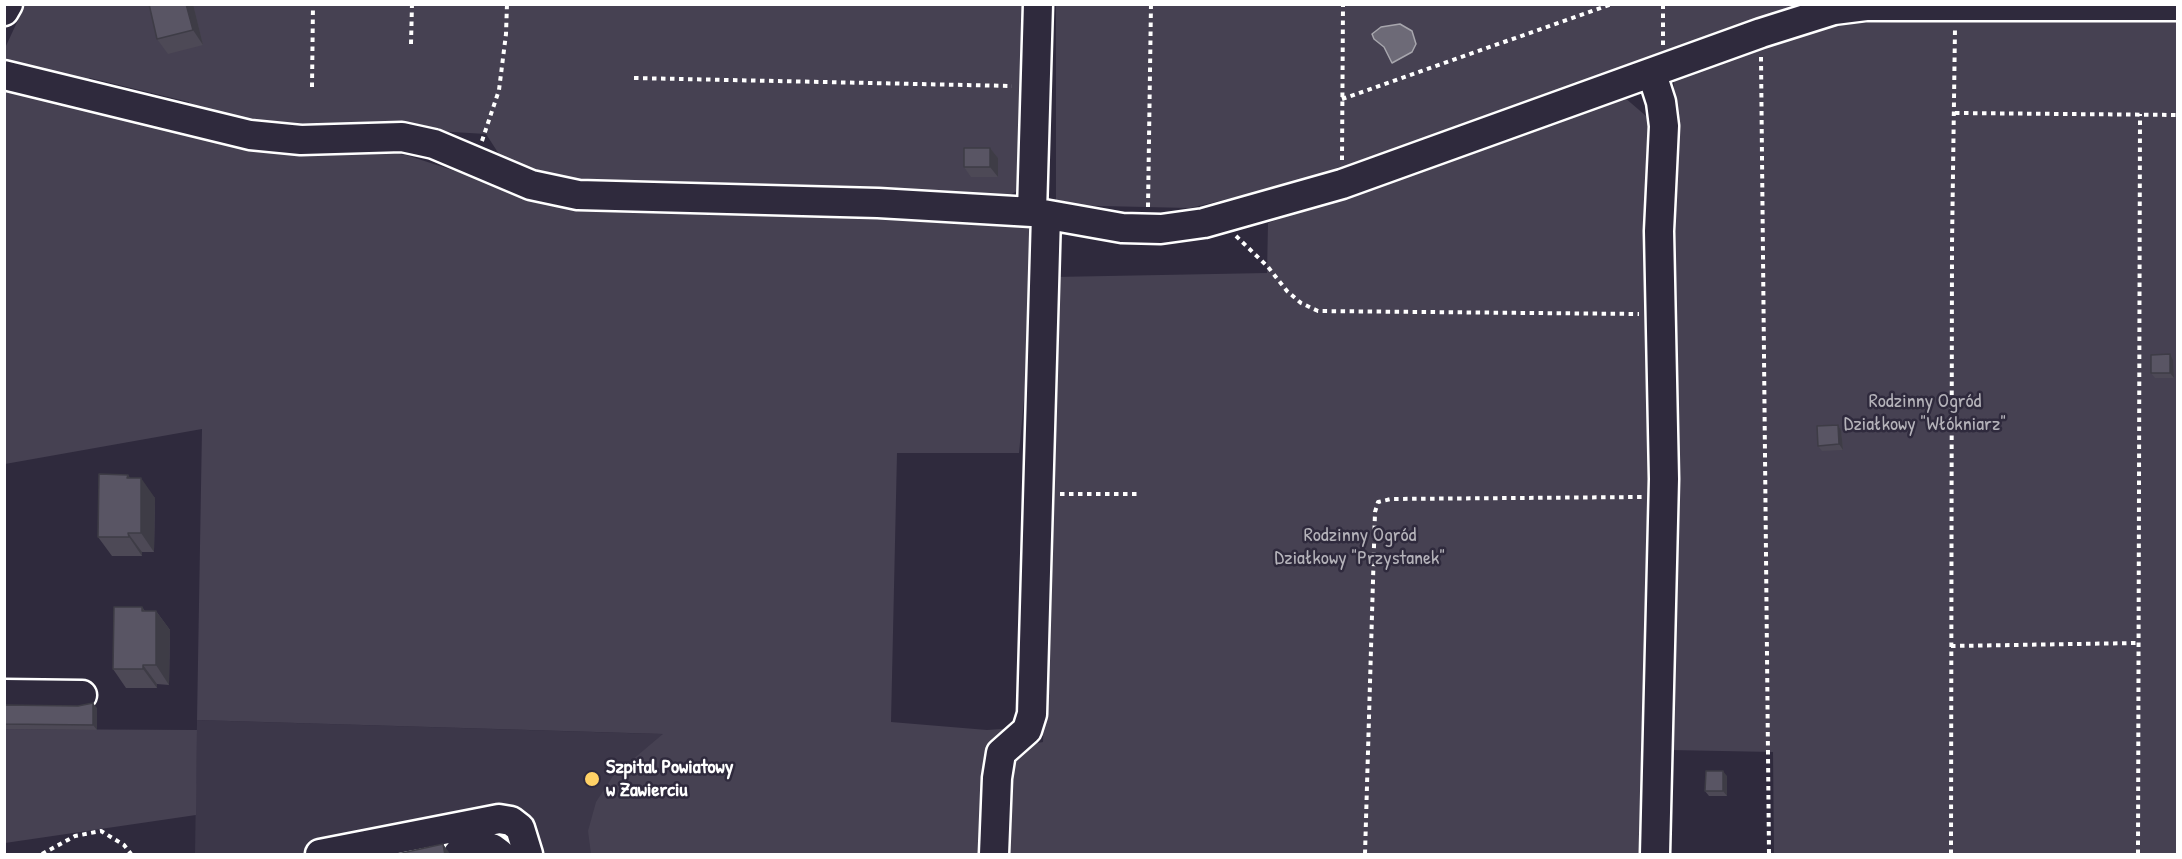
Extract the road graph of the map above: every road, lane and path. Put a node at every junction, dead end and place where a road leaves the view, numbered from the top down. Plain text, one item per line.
1 (8, 4) edge
2 (313, 4) edge
3 (412, 4) edge
4 (507, 4) edge
5 (1038, 4) edge
6 (1151, 4) edge
7 (1343, 4) edge
8 (1612, 4) edge
9 (1663, 4) edge
10 (2178, 6) edge
11 (1955, 7) junction
12 (4, 11) edge
13 (1761, 33) junction
14 (411, 44) dead end
15 (1657, 72) junction
16 (4, 75) edge
17 (634, 78) dead end
18 (1037, 86) junction
19 (312, 87) dead end
20 (1342, 99) junction
21 (1955, 113) junction
22 (2140, 114) junction
23 (2178, 115) edge
24 (470, 160) junction
25 (1342, 184) junction
26 (1039, 214) junction
27 (1218, 219) junction
28 (1148, 229) junction
29 (1661, 314) junction
30 (1039, 493) junction
31 (1141, 494) dead end
32 (1664, 496) junction
33 (2137, 643) junction
34 (1951, 646) junction
35 (4, 694) edge
36 (82, 695) dead end
37 (42, 855) edge
38 (131, 855) edge
39 (320, 855) edge
40 (458, 855) edge
41 (500, 855) edge
42 (528, 855) edge
43 (994, 855) edge
44 (1365, 855) edge
45 (1655, 855) edge
46 (1769, 855) edge
47 (1951, 855) edge
48 (2138, 855) edge

1 - 12 street
2 - 19 path
3 - 14 path
4 - 24 path
5 - 18 street
6 - 28 path
7 - 20 path
8 - 20 path
9 - 15 path
10 - 11 street
11 - 13 street
11 - 21 path
13 - 15 street
13 - 46 path
15 - 25 street
15 - 29 street
16 - 24 street
17 - 18 path
18 - 26 street
20 - 25 path
21 - 22 path
21 - 34 path
22 - 23 path
22 - 33 path
24 - 26 street
25 - 27 street
26 - 28 street
26 - 30 street
27 - 28 street
27 - 29 path
29 - 32 street
30 - 31 path
30 - 43 street
32 - 44 path
32 - 45 street
33 - 34 path
33 - 48 path
34 - 47 path
35 - 36 street
37 - 38 path
39 - 42 street
40 - 41 street

